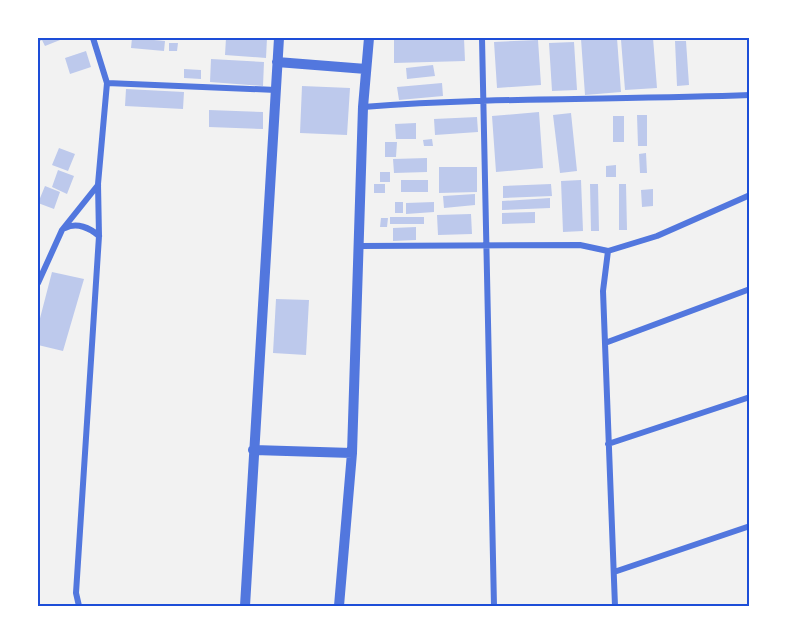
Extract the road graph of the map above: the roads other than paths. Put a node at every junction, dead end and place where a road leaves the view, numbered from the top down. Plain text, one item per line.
1 (93, 38) edge
2 (279, 38) edge
3 (369, 38) edge
4 (482, 38) edge
5 (277, 62) junction
6 (366, 69) junction
7 (107, 83) junction
8 (276, 90) junction
9 (750, 95) edge
10 (483, 102) junction
11 (363, 107) junction
12 (98, 184) junction
13 (750, 195) edge
14 (62, 230) junction
15 (99, 236) junction
16 (486, 245) junction
17 (360, 246) junction
18 (608, 250) junction
19 (38, 284) edge
20 (750, 289) edge
21 (605, 343) junction
22 (750, 397) edge
23 (608, 444) junction
24 (253, 450) junction
25 (352, 453) junction
26 (750, 526) edge
27 (614, 572) junction
28 (79, 606) edge
29 (245, 606) edge
30 (339, 606) edge
31 (494, 606) edge
32 (615, 606) edge

1 - 7 street
2 - 5 street
3 - 6 street
4 - 10 street
5 - 6 street
5 - 8 street
6 - 11 street
7 - 8 street
7 - 12 street
8 - 24 street
9 - 10 street
10 - 11 street
10 - 16 street
11 - 17 street
12 - 14 street
12 - 15 street
13 - 18 street
14 - 15 street
14 - 19 street
15 - 28 street
16 - 17 street
16 - 18 street
16 - 31 street
17 - 25 street
18 - 21 street
20 - 21 street
21 - 23 street
22 - 23 street
23 - 27 street
24 - 25 street
24 - 29 street
25 - 30 street
26 - 27 street
27 - 32 street

